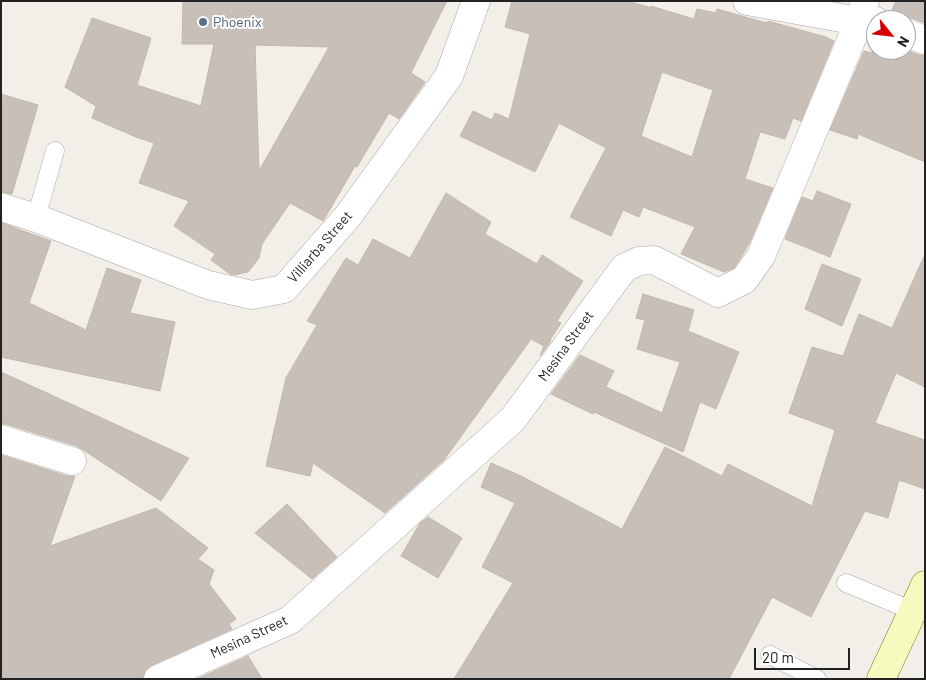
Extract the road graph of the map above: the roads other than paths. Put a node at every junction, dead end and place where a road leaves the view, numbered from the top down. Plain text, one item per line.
1 (476, 1) edge
2 (747, 1) edge
3 (866, 14) edge
4 (866, 16) edge
5 (56, 151) dead end
6 (1, 207) edge
7 (36, 218) junction
8 (1, 439) edge
9 (72, 461) dead end
10 (846, 583) dead end
11 (925, 585) edge
12 (913, 611) junction
13 (770, 655) dead end
14 (158, 679) edge
15 (816, 679) edge
16 (881, 679) edge

1 - 7 street, Villiarba Street
2 - 3 street
4 - 14 street, Mesina Street
5 - 7 lane
6 - 7 street, Villiarba Street
8 - 9 street
10 - 12 lane
11 - 12 street
12 - 16 street
13 - 15 lane

